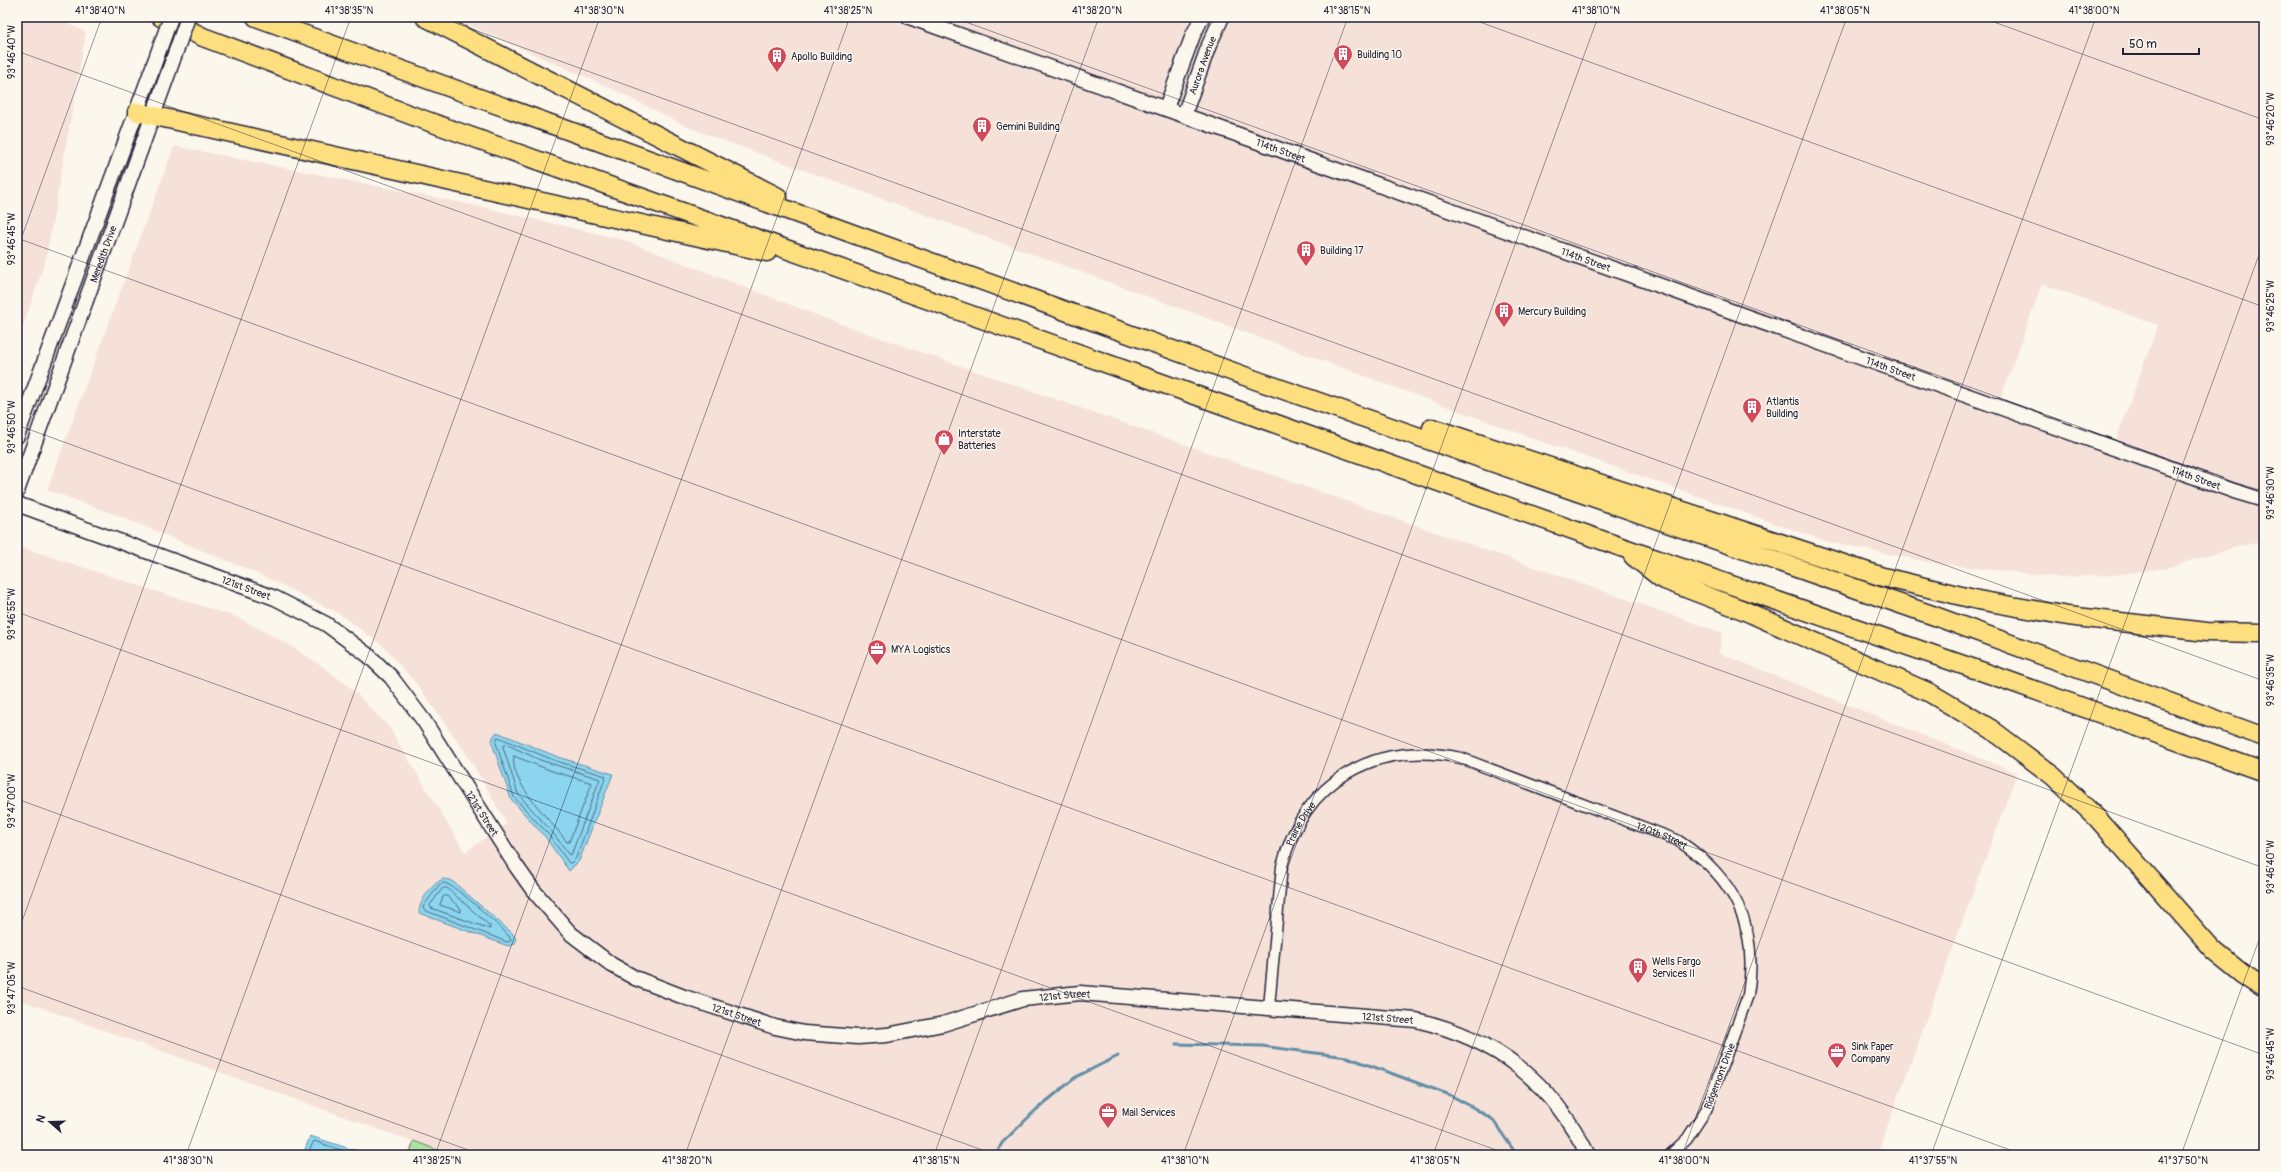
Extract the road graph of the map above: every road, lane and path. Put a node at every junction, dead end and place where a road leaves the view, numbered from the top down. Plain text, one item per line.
1 (161, 17) edge
2 (171, 17) edge
3 (188, 17) edge
4 (256, 17) edge
5 (425, 17) edge
6 (909, 17) edge
7 (1202, 17) edge
8 (1222, 17) edge
9 (1166, 108) junction
10 (145, 115) junction
11 (1184, 115) junction
12 (850, 233) junction
13 (841, 268) junction
14 (1261, 382) junction
15 (17, 436) edge
16 (17, 491) edge
17 (2264, 500) edge
18 (17, 504) edge
19 (1621, 547) junction
20 (2264, 633) edge
21 (2260, 735) edge
22 (1461, 758) joint
23 (2264, 772) edge
24 (2264, 988) edge
25 (1269, 1007) junction
26 (1743, 1011) joint
27 (1588, 1155) edge
28 (1670, 1155) edge

1 - 13 highway
2 - 10 street, Meredith Drive, bridge
3 - 10 street, Meredith Drive, bridge
4 - 12 highway
5 - 12 highway
6 - 9 street, 114th Street
7 - 9 street, Aurora Avenue
8 - 11 street, Aurora Avenue
9 - 11 street, 114th Street
10 - 13 highway
10 - 15 street, Meredith Drive
10 - 16 street, Meredith Drive
11 - 17 street, 114th Street
12 - 14 highway
13 - 19 highway
14 - 20 highway
14 - 21 highway
18 - 25 street, 121st Street
19 - 23 highway
19 - 24 highway
22 - 25 street, Prairie Drive
22 - 26 street, 120th Street
25 - 27 street, 121st Street
26 - 28 street, Ridgemont Drive

